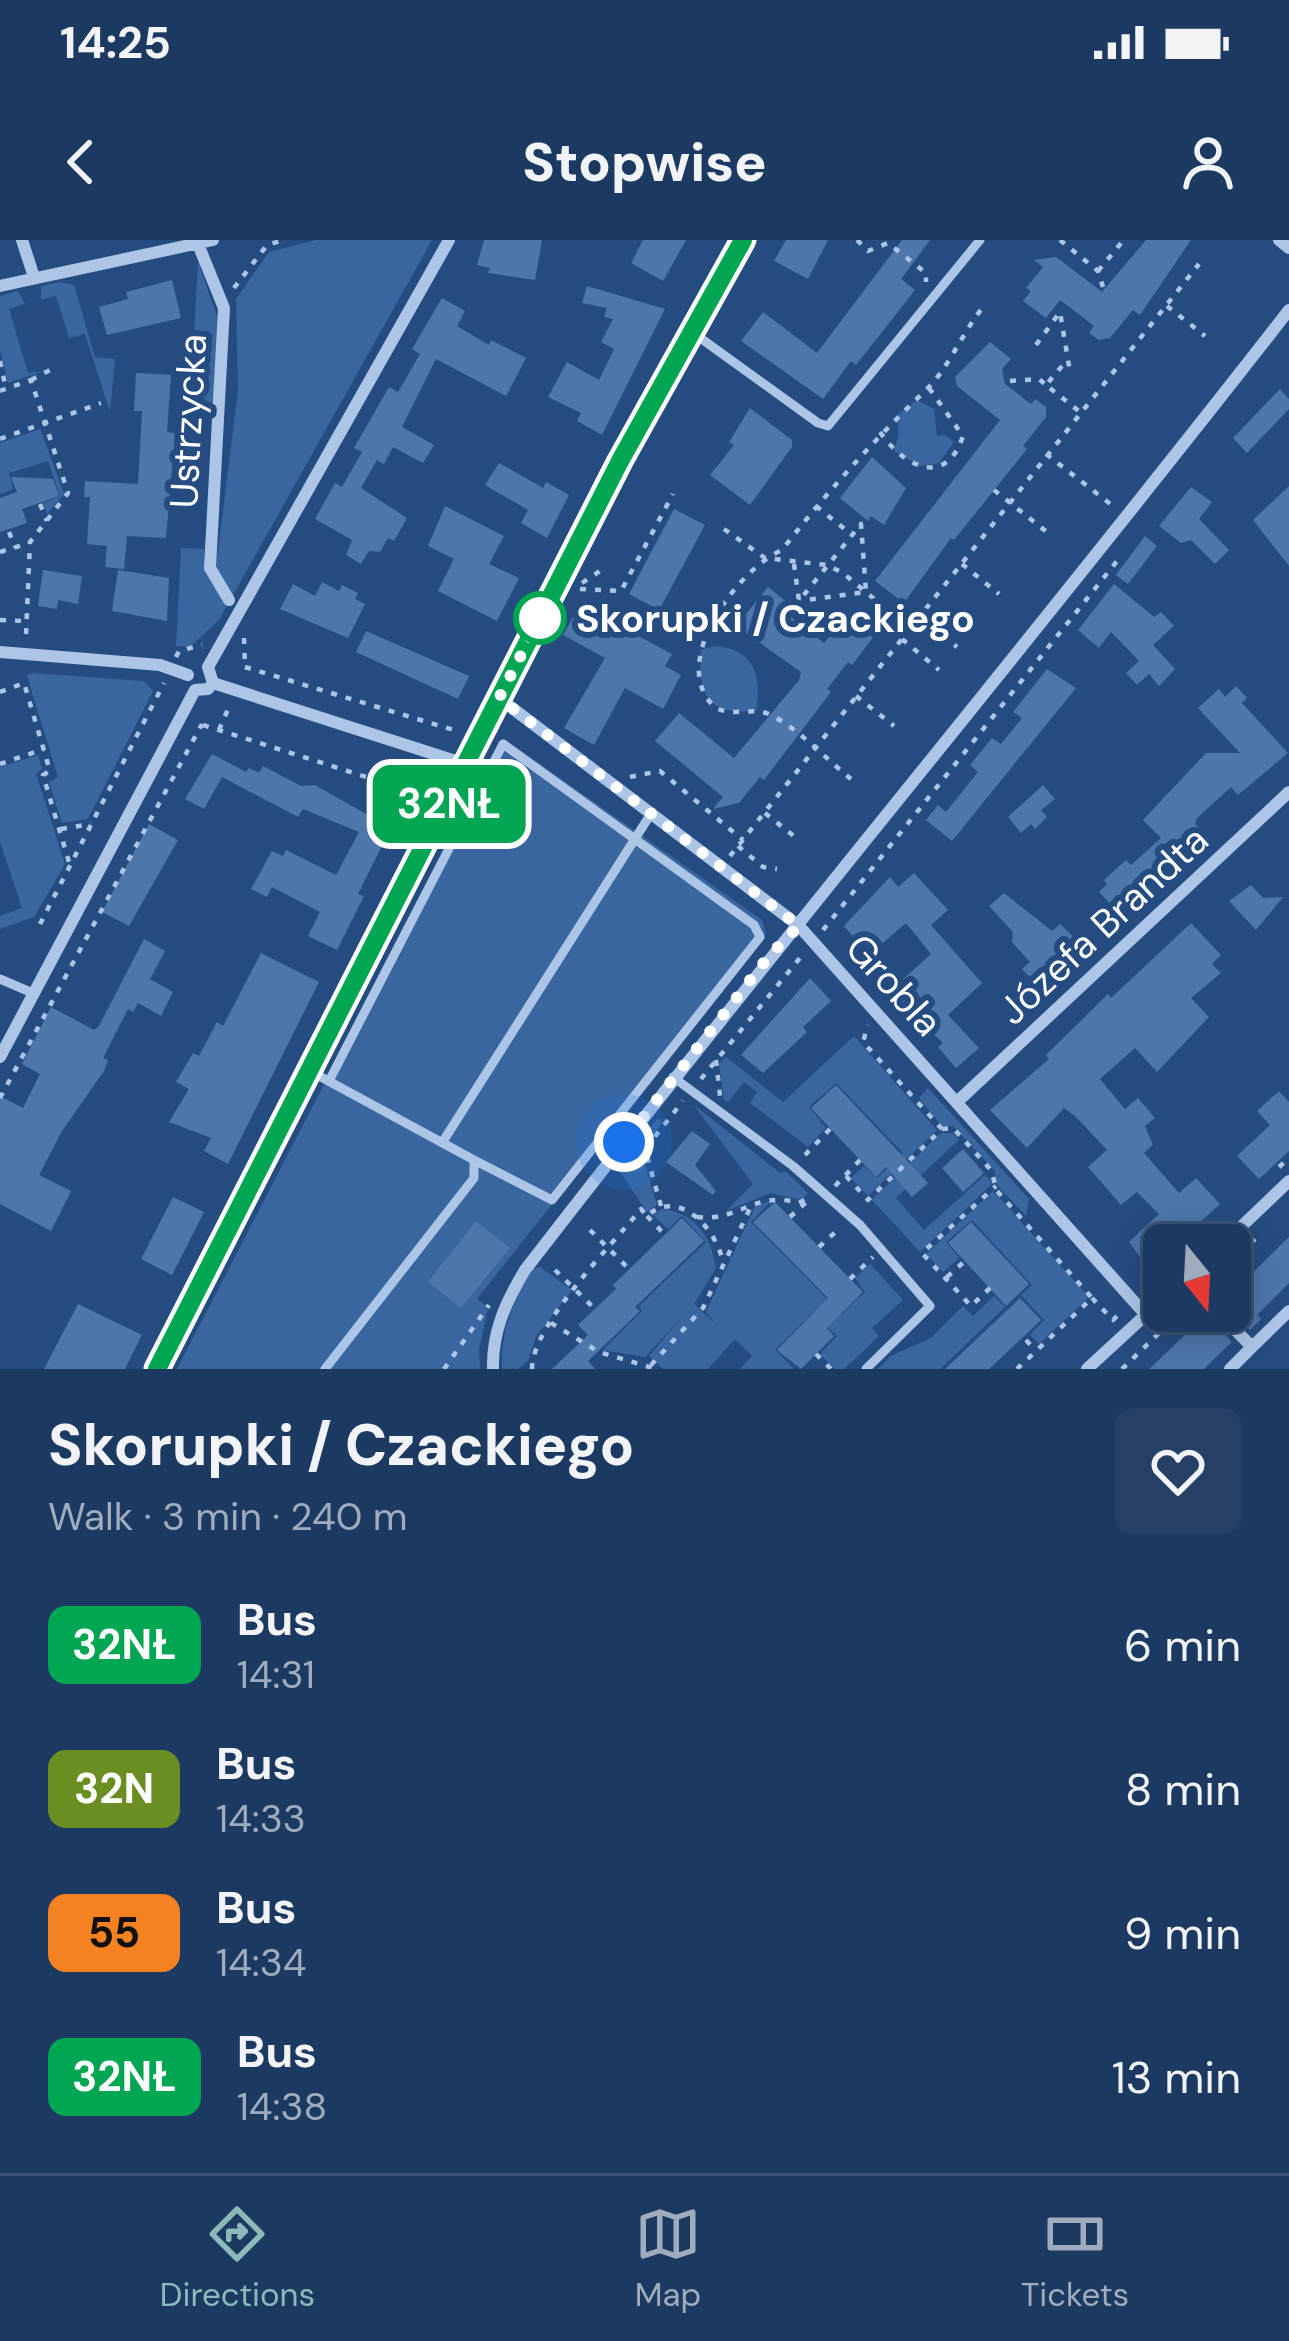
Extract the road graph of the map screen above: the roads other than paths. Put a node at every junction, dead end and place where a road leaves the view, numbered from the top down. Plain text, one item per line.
1 (22, 240) edge
2 (213, 240) edge
3 (449, 240) edge
4 (743, 240) edge
5 (980, 240) edge
6 (1279, 240) edge
7 (198, 244) junction
8 (1289, 248) edge
9 (34, 277) junction
10 (0, 286) edge
11 (1289, 310) edge
12 (692, 332) junction
13 (229, 601) dead end
14 (0, 652) edge
15 (208, 668) junction
16 (188, 675) junction
17 (213, 683) junction
18 (195, 690) junction
19 (499, 698) junction
20 (465, 764) junction
21 (1289, 793) edge
22 (652, 812) junction
23 (634, 841) junction
24 (799, 926) junction
25 (0, 979) edge
26 (35, 994) junction
27 (0, 1057) edge
28 (319, 1076) junction
29 (674, 1077) junction
30 (958, 1101) junction
31 (442, 1143) junction
32 (473, 1160) junction
33 (1289, 1181) edge
34 (1244, 1224) edge
35 (1143, 1309) edge
36 (1289, 1311) edge
37 (1143, 1318) edge
38 (1237, 1332) edge
39 (1252, 1347) junction
40 (1098, 1366) edge
41 (157, 1369) edge
42 (325, 1369) edge
43 (494, 1369) edge
44 (866, 1369) edge
45 (1230, 1369) edge

1 - 9 street
2 - 7 street
3 - 15 street
4 - 12 street
5 - 12 lane
6 - 8 street
7 - 9 street
7 - 13 street, Ustrzycka
9 - 10 street
11 - 24 street
12 - 19 street
14 - 16 street
15 - 16 street
15 - 17 street
16 - 18 street
17 - 18 street
17 - 20 street
18 - 26 street
19 - 20 street
19 - 22 street, Grobla
20 - 28 street
21 - 30 street, Józefa Brandta
22 - 23 lane
22 - 24 street, Grobla
23 - 28 lane
23 - 31 lane
23 - 32 lane
24 - 29 street
24 - 30 street, Grobla
25 - 26 lane
26 - 27 street
28 - 31 lane
28 - 41 street
29 - 43 street
29 - 44 lane
30 - 35 street, Grobla
31 - 32 lane
32 - 42 lane
33 - 34 street
36 - 39 street
37 - 40 street
38 - 39 street
39 - 45 street

